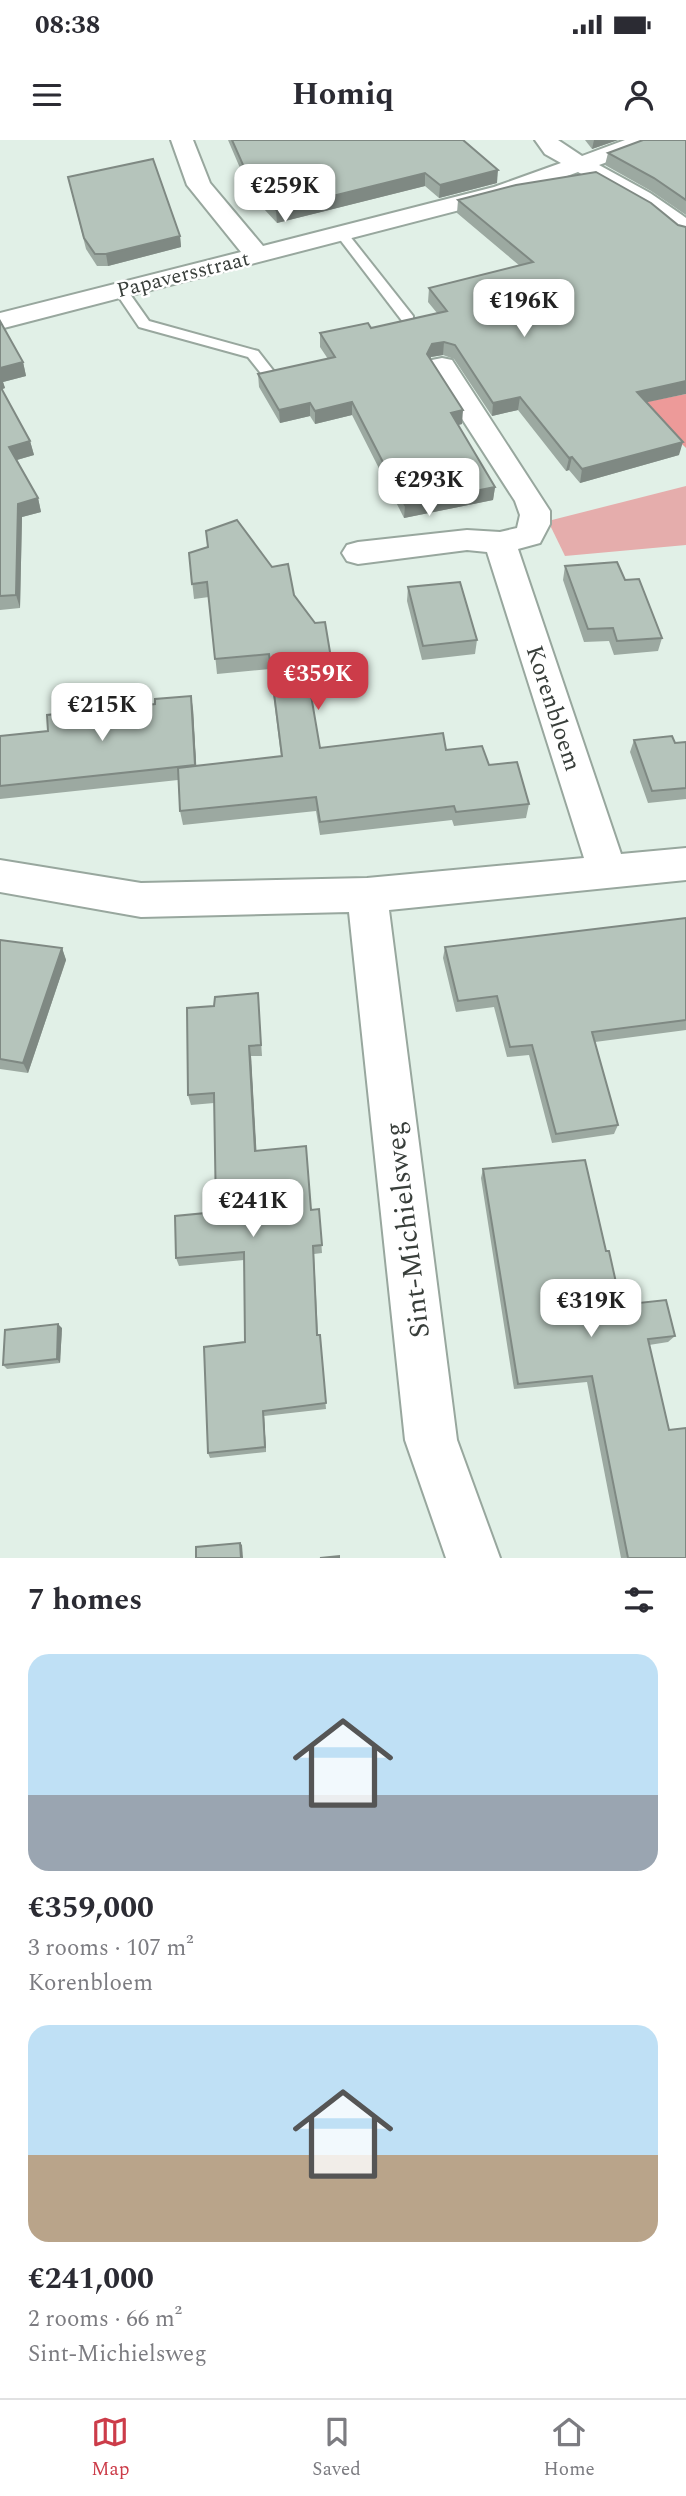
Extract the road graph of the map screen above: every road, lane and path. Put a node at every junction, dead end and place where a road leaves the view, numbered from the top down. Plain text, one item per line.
1 (182, 140) edge
2 (546, 140) edge
3 (646, 140) edge
4 (581, 165) junction
5 (686, 232) edge
6 (341, 233) junction
7 (257, 254) junction
8 (120, 290) junction
9 (408, 319) edge
10 (0, 321) edge
11 (442, 366) dead end
12 (272, 378) edge
13 (500, 543) junction
14 (358, 553) dead end
15 (686, 864) edge
16 (608, 873) junction
17 (0, 876) edge
18 (367, 895) junction
19 (473, 1558) edge

1 - 7 street
2 - 4 street
3 - 4 street, Papaversstraat
4 - 5 street
4 - 6 street, Papaversstraat
6 - 7 street, Papaversstraat
6 - 9 lane
7 - 8 street, Papaversstraat
8 - 10 street, Papaversstraat
8 - 12 lane
11 - 13 street
13 - 14 street
13 - 16 street, Korenbloem
15 - 16 street
16 - 18 street
17 - 18 street
18 - 19 street, Sint-Michielsweg

